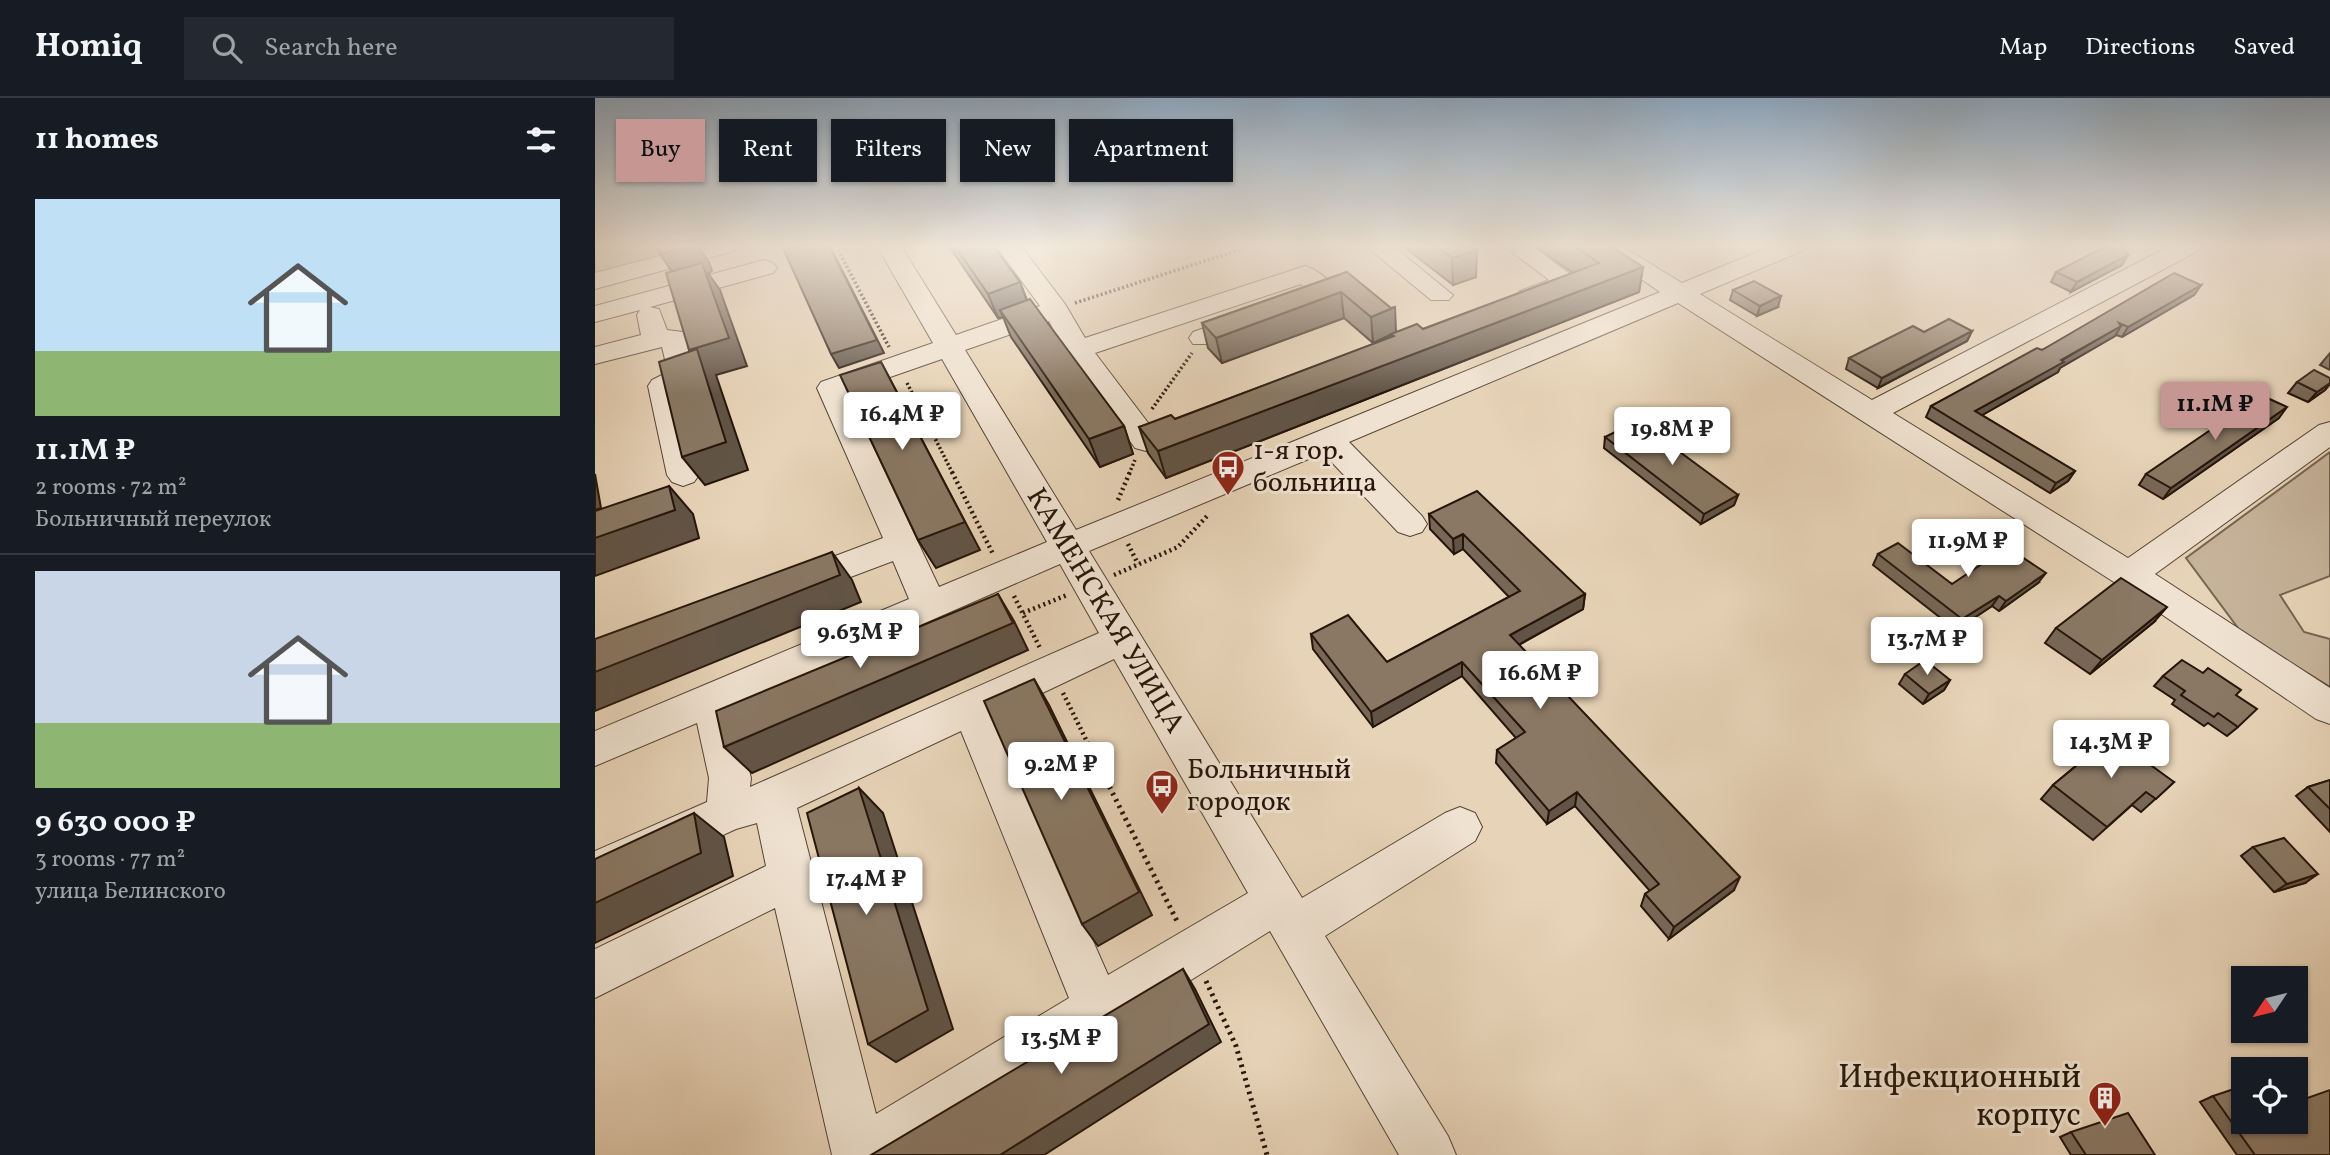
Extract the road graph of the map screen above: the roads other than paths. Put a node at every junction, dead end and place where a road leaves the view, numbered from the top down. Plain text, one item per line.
1 (664, 295) edge
2 (918, 295) edge
3 (1045, 295) edge
4 (1241, 295) edge
5 (1321, 295) edge
6 (1534, 295) edge
7 (1673, 295) edge
8 (1683, 295) edge
9 (2095, 295) edge
10 (647, 300) junction
11 (1504, 307) edge
12 (1056, 310) junction
13 (595, 314) edge
14 (656, 338) junction
15 (1203, 338) edge
16 (948, 346) junction
17 (1078, 350) junction
18 (595, 356) edge
19 (1869, 414) junction
20 (1209, 416) edge
21 (2330, 432) edge
22 (1328, 439) junction
23 (683, 475) edge
24 (1411, 524) dead end
25 (902, 544) junction
26 (1067, 547) junction
27 (2129, 575) junction
28 (761, 598) edge
29 (930, 605) junction
30 (1122, 639) junction
31 (712, 699) junction
32 (971, 708) junction
33 (2330, 708) edge
34 (595, 749) edge
35 (773, 799) junction
36 (727, 813) junction
37 (1459, 827) dead end
38 (595, 873) edge
39 (790, 877) junction
40 (1286, 915) junction
41 (595, 974) edge
42 (1098, 1009) junction
43 (860, 1155) edge
44 (1429, 1155) edge

1 - 10 street
2 - 16 street, КАМЕНСКАЯ УЛИЦА
3 - 12 street
4 - 17 street
5 - 15 street
6 - 11 street
7 - 22 street
8 - 19 street
9 - 19 street
10 - 13 street
10 - 14 street
12 - 16 street
12 - 17 street
14 - 18 street
14 - 23 street
16 - 25 lane
16 - 26 street, КАМЕНСКАЯ УЛИЦА
17 - 20 street
19 - 27 street
21 - 27 street
22 - 24 lane
22 - 26 street
25 - 28 street
25 - 29 lane
26 - 29 street
26 - 30 street, КАМЕНСКАЯ УЛИЦА
27 - 33 street
29 - 31 street
30 - 32 street
30 - 40 street, КАМЕНСКАЯ УЛИЦА
31 - 34 street
31 - 36 street
32 - 35 street
32 - 42 street
35 - 36 street
35 - 39 street
36 - 38 street
37 - 40 street
39 - 41 street
39 - 43 street
40 - 42 street
40 - 44 street, КАМЕНСКАЯ УЛИЦА
42 - 43 street

